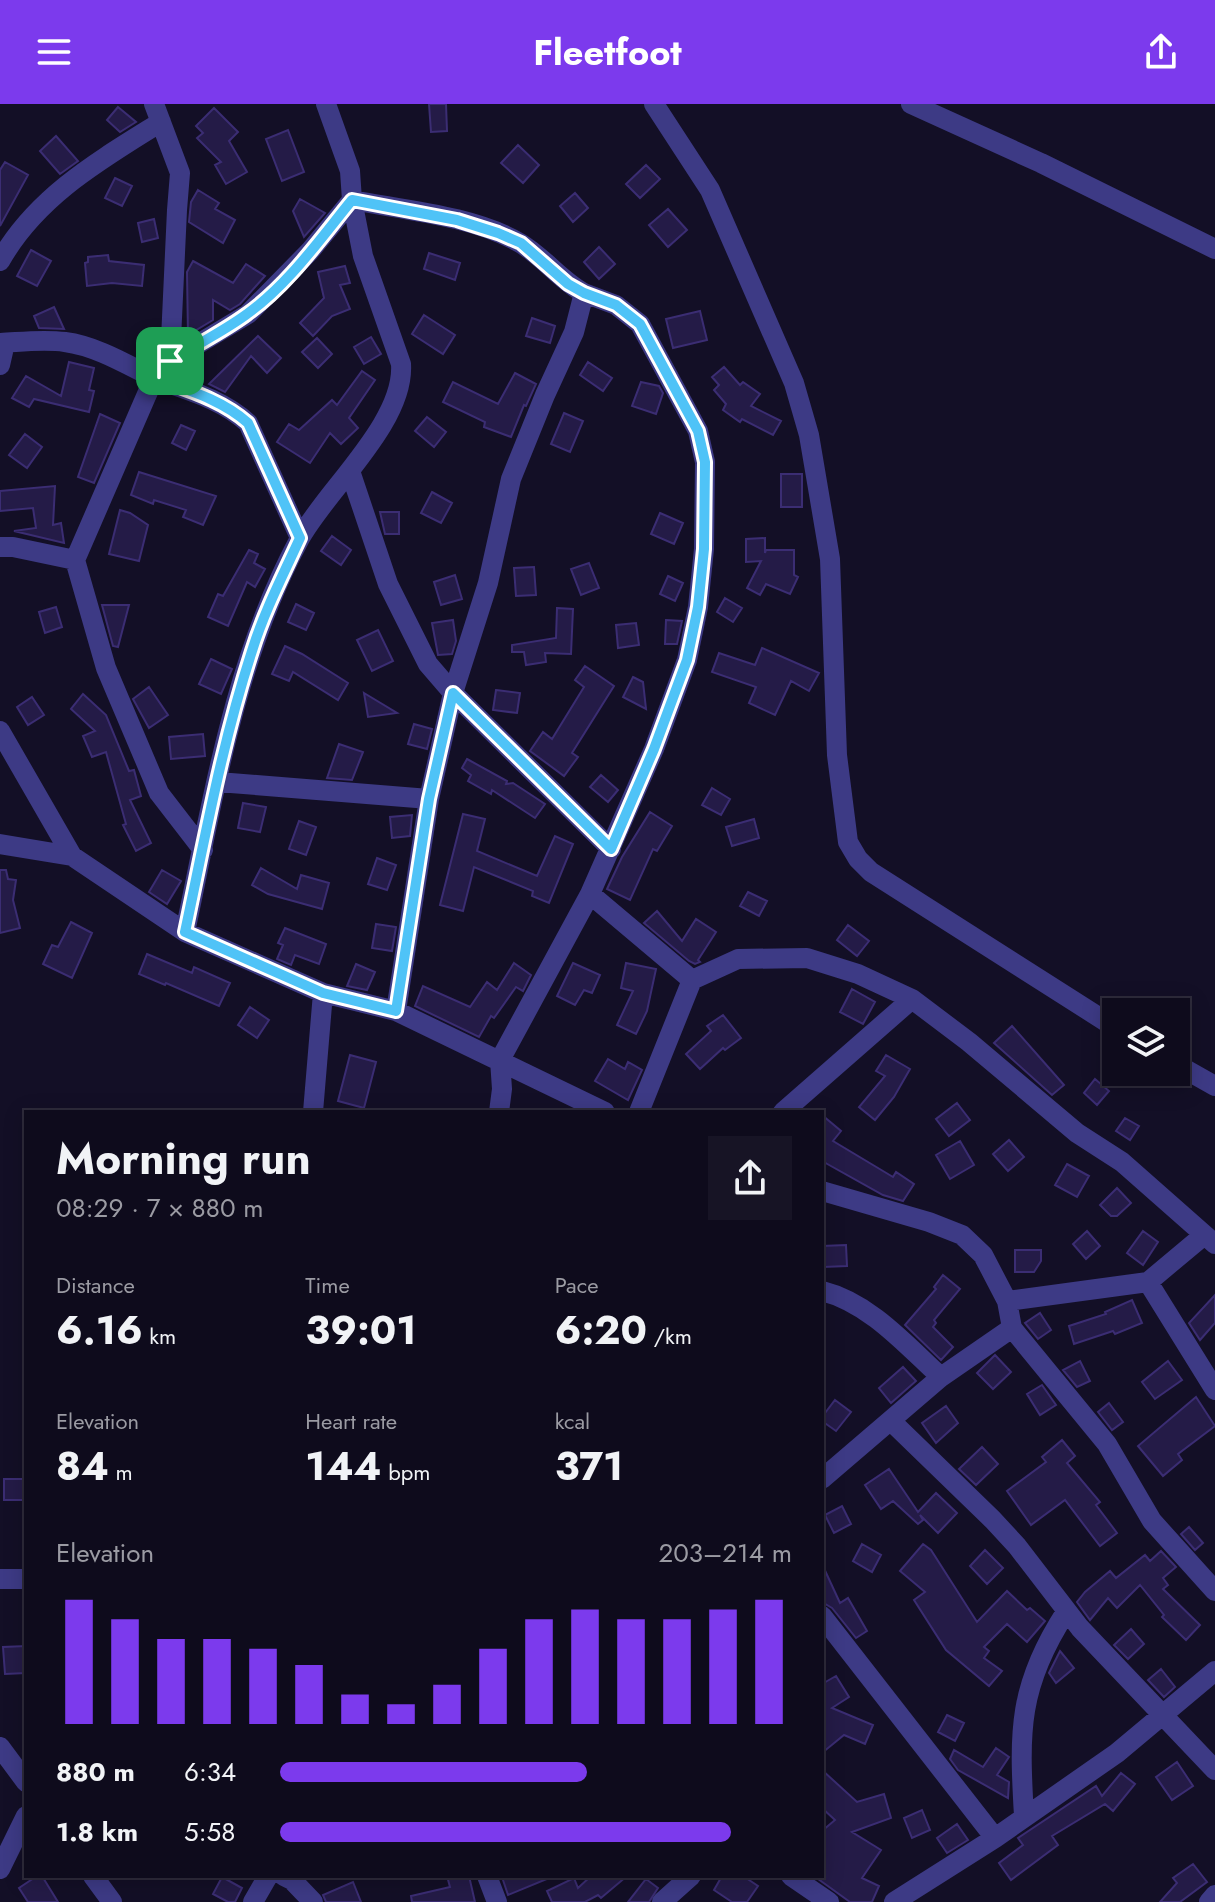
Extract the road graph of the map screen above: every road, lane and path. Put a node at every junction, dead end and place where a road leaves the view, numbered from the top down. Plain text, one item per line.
1 (326, 104) edge
2 (654, 104) edge
3 (911, 104) edge
4 (158, 113) edge
5 (352, 200) junction
6 (1215, 249) edge
7 (0, 261) edge
8 (584, 293) junction
9 (2, 343) edge
10 (170, 361) junction
11 (0, 365) edge
12 (154, 378) junction
13 (350, 471) junction
14 (300, 538) junction
15 (0, 547) edge
16 (75, 560) junction
17 (453, 693) junction
18 (0, 731) edge
19 (218, 782) junction
20 (429, 799) junction
21 (0, 844) edge
22 (611, 849) junction
23 (203, 850) junction
24 (72, 856) junction
25 (590, 894) junction
26 (185, 932) junction
27 (692, 980) junction
28 (323, 993) junction
29 (912, 999) junction
30 (396, 1011) junction
31 (1102, 1019) edge
32 (500, 1060) junction
33 (1190, 1072) edge
34 (1215, 1086) edge
35 (313, 1110) edge
36 (499, 1110) edge
37 (601, 1110) edge
38 (640, 1110) edge
39 (785, 1110) edge
40 (824, 1192) edge
41 (1209, 1240) edge
42 (1148, 1282) junction
43 (824, 1291) edge
44 (1007, 1301) junction
45 (1012, 1328) junction
46 (941, 1377) junction
47 (1215, 1390) edge
48 (891, 1421) junction
49 (824, 1477) edge
50 (0, 1579) edge
51 (24, 1579) edge
52 (1215, 1591) edge
53 (1066, 1612) junction
54 (824, 1619) edge
55 (841, 1643) junction
56 (824, 1654) edge
57 (1215, 1671) edge
58 (1164, 1716) junction
59 (0, 1747) edge
60 (1215, 1770) edge
61 (24, 1779) edge
62 (1024, 1816) junction
63 (24, 1820) edge
64 (995, 1838) junction
65 (0, 1869) edge
66 (94, 1878) edge
67 (267, 1878) edge
68 (295, 1878) edge
69 (488, 1878) edge
70 (689, 1878) edge
71 (794, 1878) edge
72 (1215, 1895) edge
73 (112, 1902) edge
74 (253, 1902) edge
75 (313, 1902) edge
76 (497, 1902) edge
77 (662, 1902) edge
78 (829, 1902) edge
79 (894, 1902) edge
80 (1209, 1902) edge

1 - 5 street
2 - 31 street
3 - 6 street
4 - 7 street
4 - 10 street
5 - 8 street
5 - 10 street
5 - 13 street
8 - 17 street
8 - 22 street
9 - 11 street
9 - 12 street
10 - 12 street
12 - 14 street
12 - 16 street
13 - 14 street
13 - 17 street
14 - 19 street
15 - 16 street
16 - 23 street
17 - 20 street
17 - 22 street
18 - 24 street
19 - 20 street
19 - 23 street
20 - 30 street
21 - 24 street
22 - 25 street
23 - 26 street
24 - 26 street
25 - 27 street
25 - 32 street
26 - 28 street
27 - 29 street
27 - 38 street
28 - 30 street
28 - 35 street
29 - 39 street
29 - 41 street
30 - 32 street
32 - 36 street
32 - 37 street
33 - 34 street
40 - 44 street
41 - 42 street
42 - 44 street
42 - 47 street
43 - 46 street
44 - 45 street
45 - 46 street
45 - 52 street
46 - 48 street
48 - 49 street
48 - 53 street
50 - 51 street
53 - 58 street
53 - 62 street
54 - 55 street
55 - 56 street
55 - 64 street
57 - 58 street
58 - 60 street
58 - 62 street
59 - 61 street
62 - 64 street
63 - 65 street
64 - 79 street
66 - 73 street
67 - 74 street
68 - 75 street
69 - 76 street
70 - 77 street
71 - 78 street
72 - 80 street

